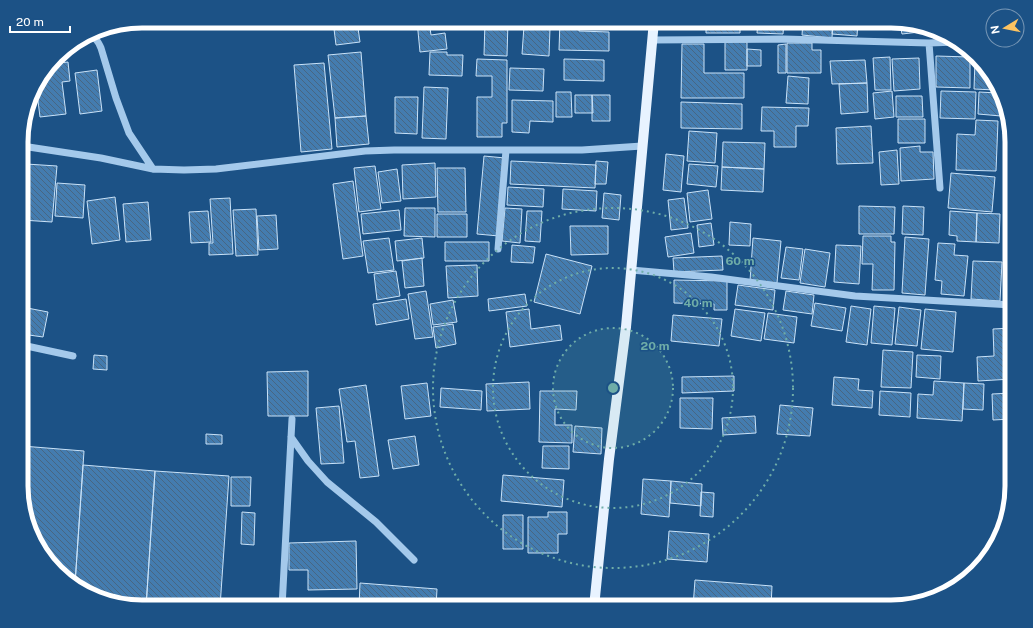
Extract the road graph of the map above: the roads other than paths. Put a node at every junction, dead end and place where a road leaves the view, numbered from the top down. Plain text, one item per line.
1 (653, 28) edge
2 (95, 39) edge
3 (652, 40) junction
4 (946, 42) edge
5 (929, 43) junction
6 (642, 146) junction
7 (28, 147) edge
8 (506, 150) junction
9 (153, 169) junction
10 (940, 188) dead end
11 (498, 249) dead end
12 (631, 270) junction
13 (1005, 305) edge
14 (28, 346) edge
15 (73, 356) dead end
16 (292, 419) dead end
17 (291, 436) junction
18 (414, 560) dead end
19 (282, 600) edge
20 (595, 600) edge

1 - 3 main road
2 - 9 street
3 - 5 street
3 - 6 main road
4 - 5 street
5 - 10 street
6 - 8 street
6 - 12 main road
7 - 9 street
8 - 9 street
8 - 11 street
12 - 13 street
12 - 20 main road
14 - 15 street
16 - 17 street
17 - 18 street
17 - 19 street

